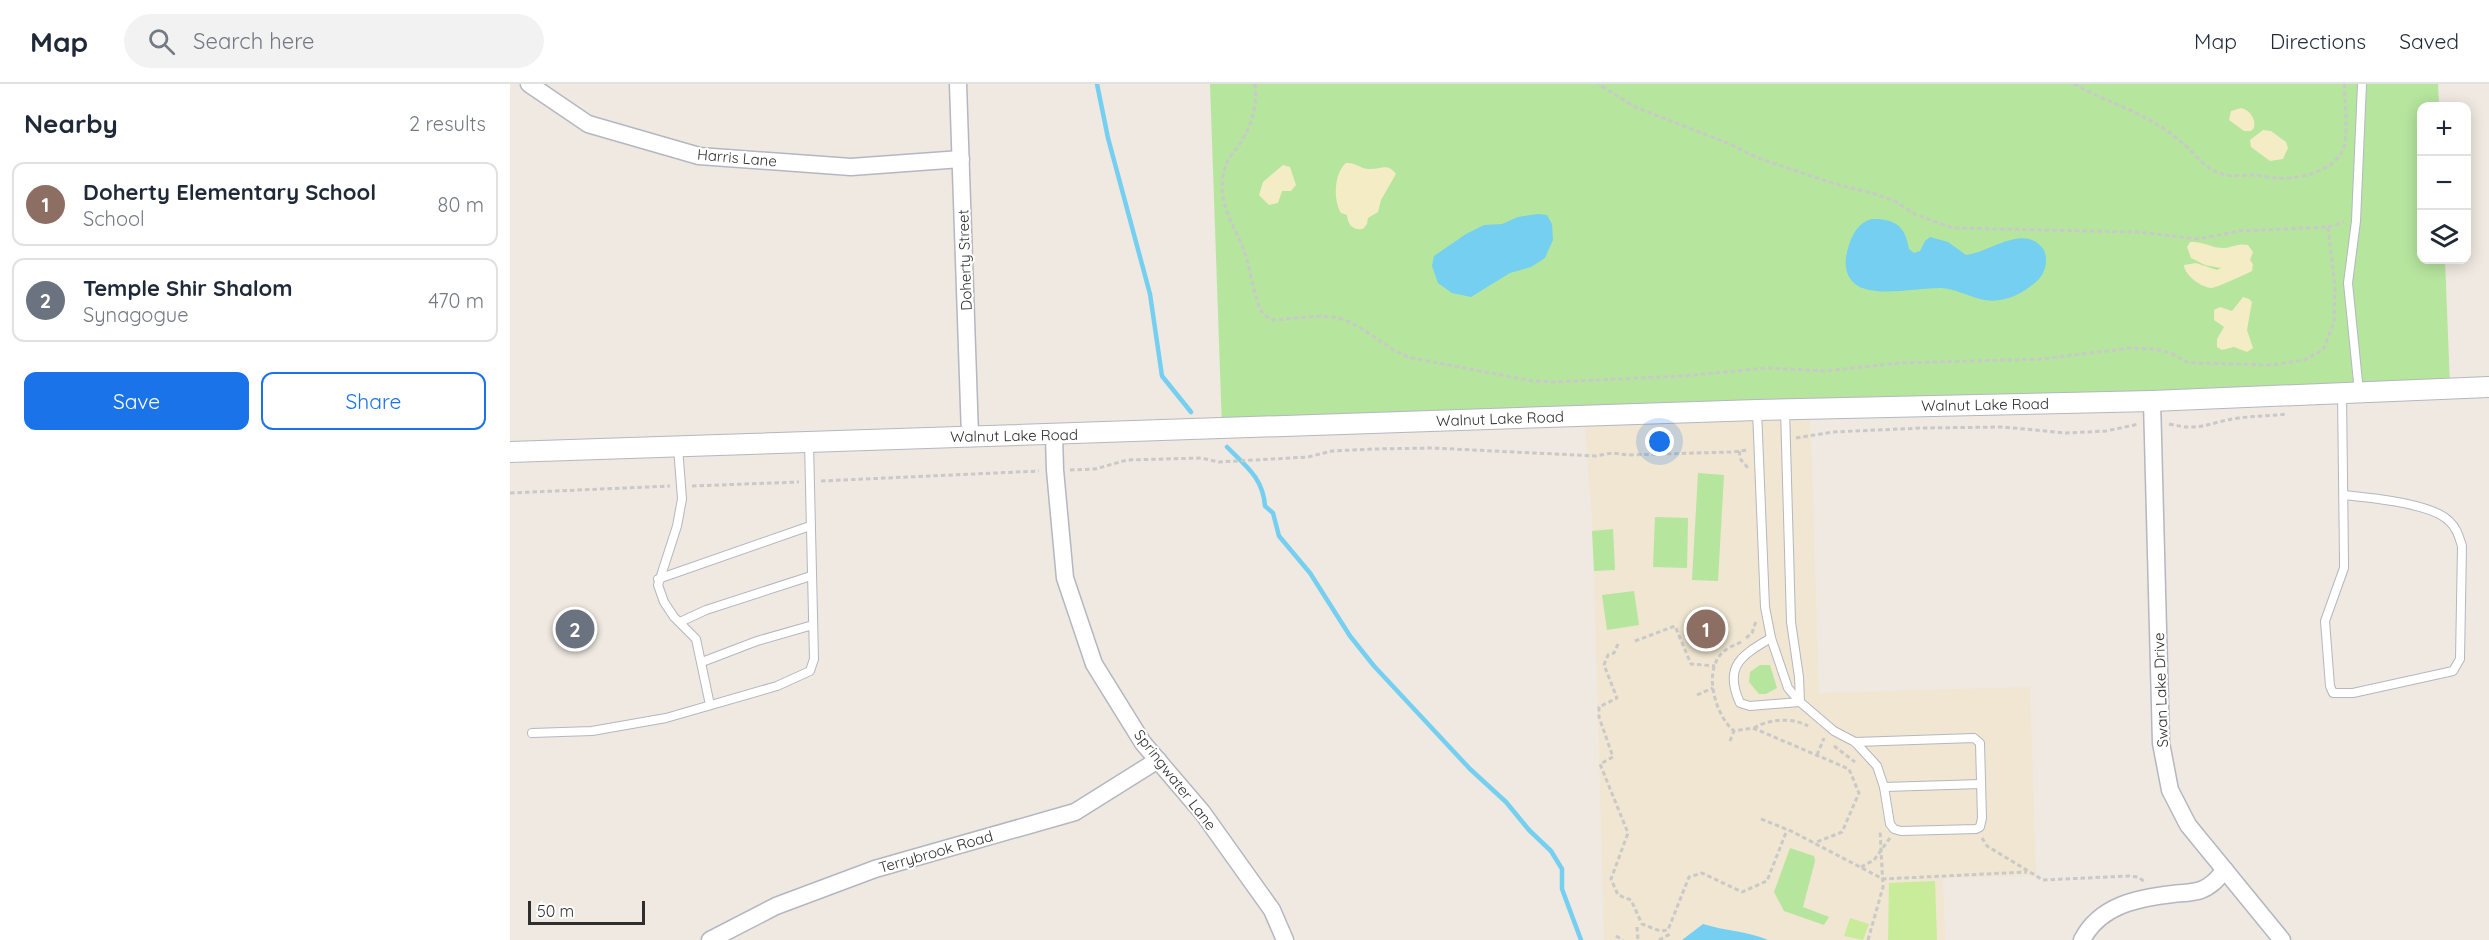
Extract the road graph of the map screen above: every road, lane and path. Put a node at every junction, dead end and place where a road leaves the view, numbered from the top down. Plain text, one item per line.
1 (530, 84) edge
2 (958, 84) edge
3 (1255, 84) edge
4 (1598, 84) edge
5 (2074, 84) edge
6 (2344, 84) edge
7 (2362, 84) edge
8 (961, 159) junction
9 (2356, 222) junction
10 (2328, 227) junction
11 (2489, 387) edge
12 (2350, 393) junction
13 (2152, 401) junction
14 (1785, 409) junction
15 (1757, 410) junction
16 (2292, 414) dead end
17 (2152, 423) junction
18 (1054, 435) junction
19 (970, 436) junction
20 (1785, 441) junction
21 (809, 443) junction
22 (678, 447) junction
23 (1759, 447) junction
24 (510, 452) edge
25 (1055, 470) junction
26 (808, 481) junction
27 (681, 486) junction
28 (510, 493) edge
29 (2344, 495) junction
30 (810, 526) junction
31 (812, 576) junction
32 (658, 579) junction
33 (680, 622) junction
34 (813, 625) junction
35 (1771, 638) junction
36 (1635, 641) dead end
37 (1618, 644) dead end
38 (702, 662) junction
39 (1715, 666) dead end
40 (1713, 688) dead end
41 (1697, 695) dead end
42 (1800, 702) junction
43 (710, 705) junction
44 (1809, 727) dead end
45 (1753, 728) dead end
46 (1734, 731) dead end
47 (1817, 732) dead end
48 (532, 733) dead end
49 (1824, 738) junction
50 (1730, 741) dead end
51 (1855, 742) junction
52 (1817, 755) dead end
53 (1158, 760) junction
54 (1862, 767) dead end
55 (1981, 784) junction
56 (1884, 787) junction
57 (1761, 819) dead end
58 (1880, 826) dead end
59 (1976, 829) junction
60 (1787, 830) junction
61 (1895, 830) junction
62 (1883, 849) junction
63 (1861, 867) junction
64 (2225, 870) junction
65 (2027, 872) junction
66 (1883, 879) junction
67 (2160, 896) junction
68 (1637, 927) dead end
69 (1672, 933) dead end
70 (1616, 936) dead end
71 (710, 940) edge
72 (1285, 940) edge
73 (1623, 940) edge
74 (1638, 940) edge
75 (1659, 940) edge
76 (1868, 940) edge
77 (2082, 940) edge
78 (2282, 940) edge

1 - 8 street, Harris Lane
2 - 8 street, Doherty Street
3 - 10 path
4 - 10 path
5 - 6 path
7 - 9 lane
8 - 19 street, Doherty Street
9 - 10 path
9 - 12 lane
11 - 12 street, Walnut Lake Road
12 - 13 street, Walnut Lake Road
12 - 29 lane
13 - 14 street, Walnut Lake Road
13 - 17 street, Swan Lake Drive
14 - 15 street, Walnut Lake Road
14 - 20 lane
15 - 18 street, Walnut Lake Road
15 - 23 lane
16 - 17 path
17 - 20 path
17 - 64 street, Swan Lake Drive
18 - 19 street, Walnut Lake Road
18 - 25 street, Springwater Lane
19 - 21 street, Walnut Lake Road
20 - 42 lane
21 - 22 street, Walnut Lake Road
21 - 26 lane
22 - 24 street, Walnut Lake Road
22 - 27 lane
23 - 25 path
23 - 35 lane
25 - 26 path
25 - 53 street, Springwater Lane
26 - 27 path
26 - 30 lane
27 - 28 path
27 - 32 lane
29 - 29 lane
30 - 31 lane
30 - 32 lane
31 - 33 lane
31 - 34 lane
32 - 33 lane
33 - 38 lane
34 - 38 lane
34 - 43 lane
35 - 42 lane
35 - 42 lane
36 - 39 path
37 - 60 path
38 - 43 lane
40 - 41 path
42 - 51 lane
43 - 48 lane
44 - 45 path
46 - 50 path
47 - 49 path
49 - 52 path
49 - 54 path
51 - 55 lane
51 - 56 lane
53 - 71 street, Terrybrook Road
53 - 72 street, Springwater Lane
55 - 56 lane
55 - 59 lane
56 - 61 lane
57 - 60 path
58 - 62 path
59 - 61 lane
59 - 65 path
60 - 63 path
61 - 62 path
62 - 63 path
62 - 66 path
63 - 66 path
64 - 67 street
64 - 78 street, Swan Lake Drive
65 - 66 path
65 - 67 path
66 - 76 path
67 - 77 street
68 - 74 path
69 - 75 path
70 - 73 path

